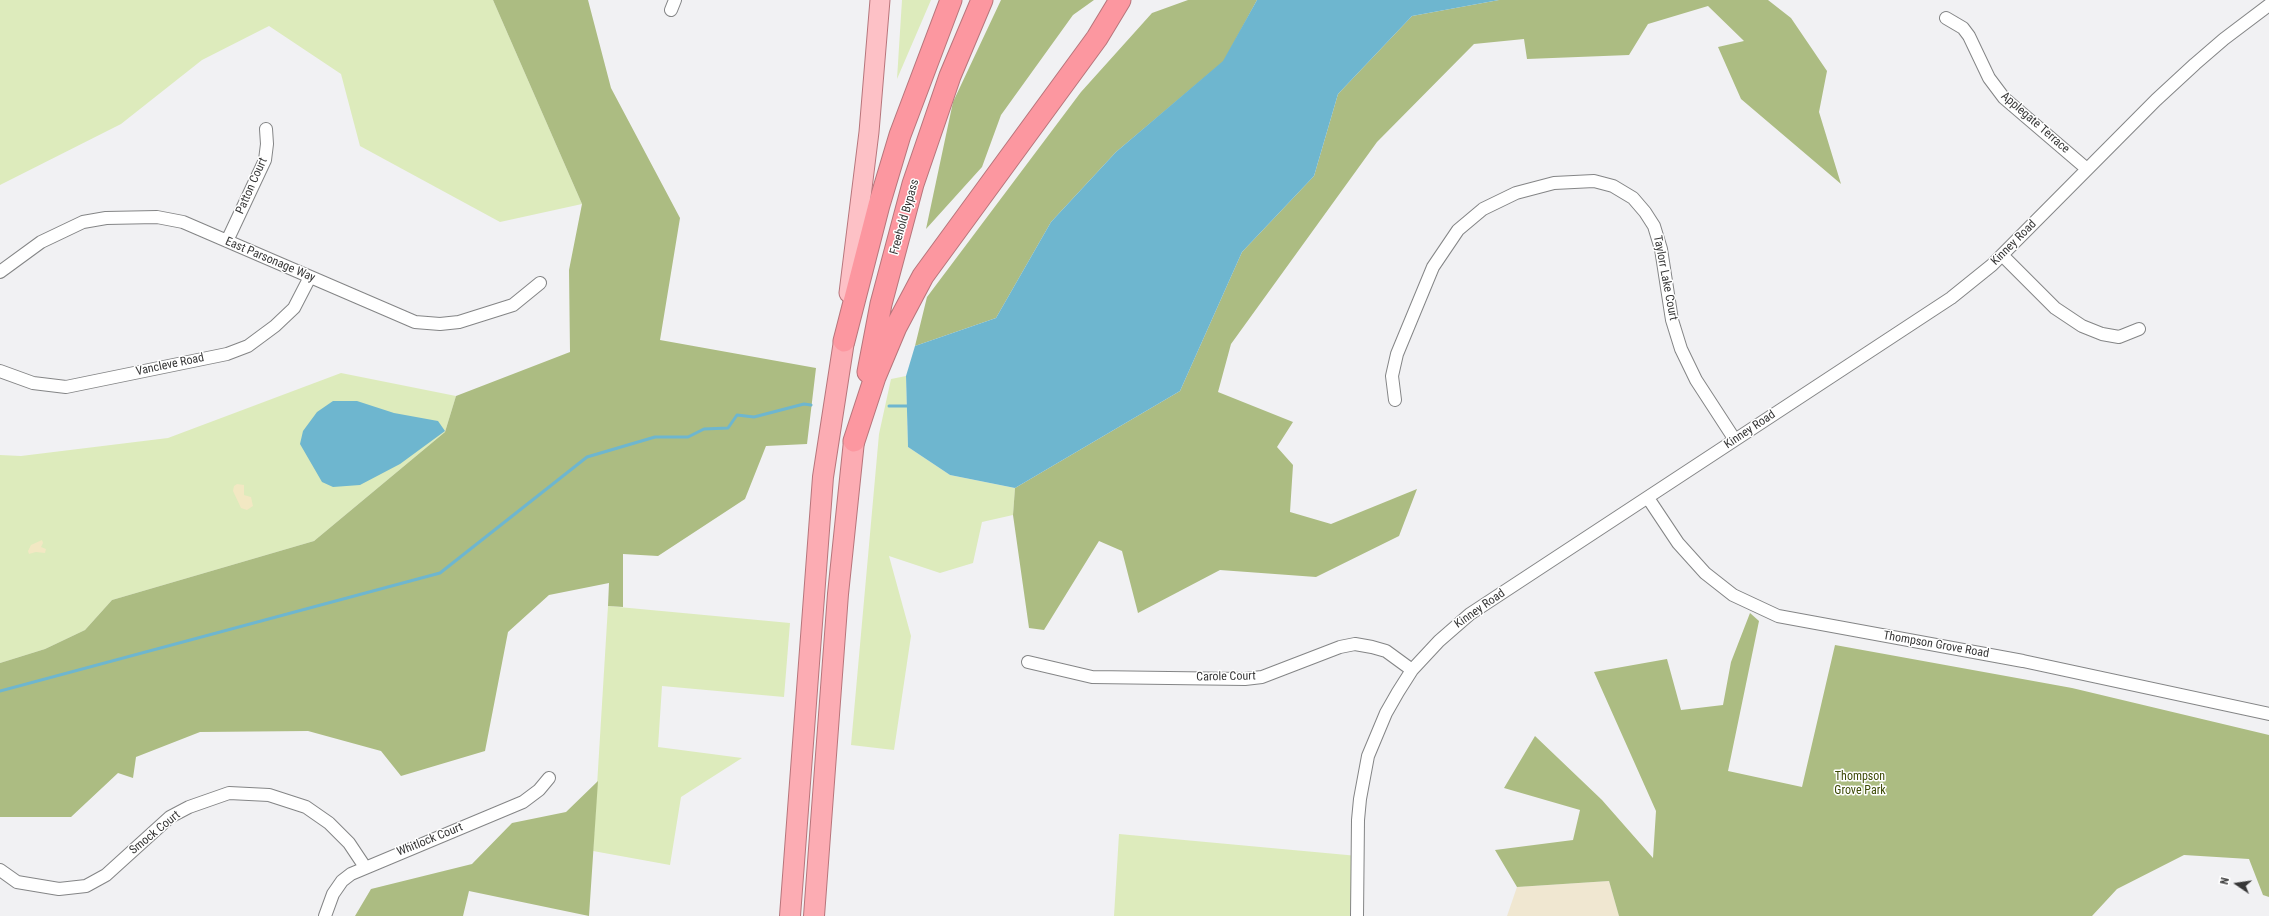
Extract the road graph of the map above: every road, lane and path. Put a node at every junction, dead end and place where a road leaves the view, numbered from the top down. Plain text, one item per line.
1 (880, 0) edge
2 (951, 0) edge
3 (982, 0) edge
4 (1120, 0) edge
5 (2269, 5) edge
6 (1946, 18) dead end
7 (266, 129) dead end
8 (2088, 169) junction
9 (227, 241) junction
10 (2002, 255) junction
11 (0, 272) edge
12 (310, 277) junction
13 (540, 283) dead end
14 (2140, 329) dead end
15 (844, 341) junction
16 (0, 371) edge
17 (1395, 400) dead end
18 (1735, 440) junction
19 (854, 441) junction
20 (1648, 498) junction
21 (1028, 662) dead end
22 (1412, 670) junction
23 (2269, 714) edge
24 (549, 778) dead end
25 (364, 867) junction
26 (0, 870) edge
27 (325, 916) edge
28 (790, 916) edge
29 (814, 916) edge
30 (1357, 916) edge

1 - 15 main road
2 - 15 highway
3 - 19 highway, Freehold Bypass
4 - 19 highway
5 - 8 street, Kinney Road
6 - 8 street, Applegate Terrace
7 - 9 street, Patton Court
8 - 10 street, Kinney Road
9 - 11 street, East Parsonage Way
9 - 12 street, East Parsonage Way
10 - 14 street
10 - 18 street, Kinney Road
12 - 13 street, East Parsonage Way
12 - 16 street, Vancleve Road
15 - 28 highway
17 - 18 street, Taylorr Lake Court
18 - 20 street, Kinney Road
19 - 29 highway
20 - 22 street, Kinney Road
20 - 23 street, Thompson Grove Road
21 - 22 street, Carole Court
22 - 30 street, Kinney Road
24 - 25 street, Whitlock Court
25 - 26 street, Smock Court
25 - 27 street, Whitlock Court

